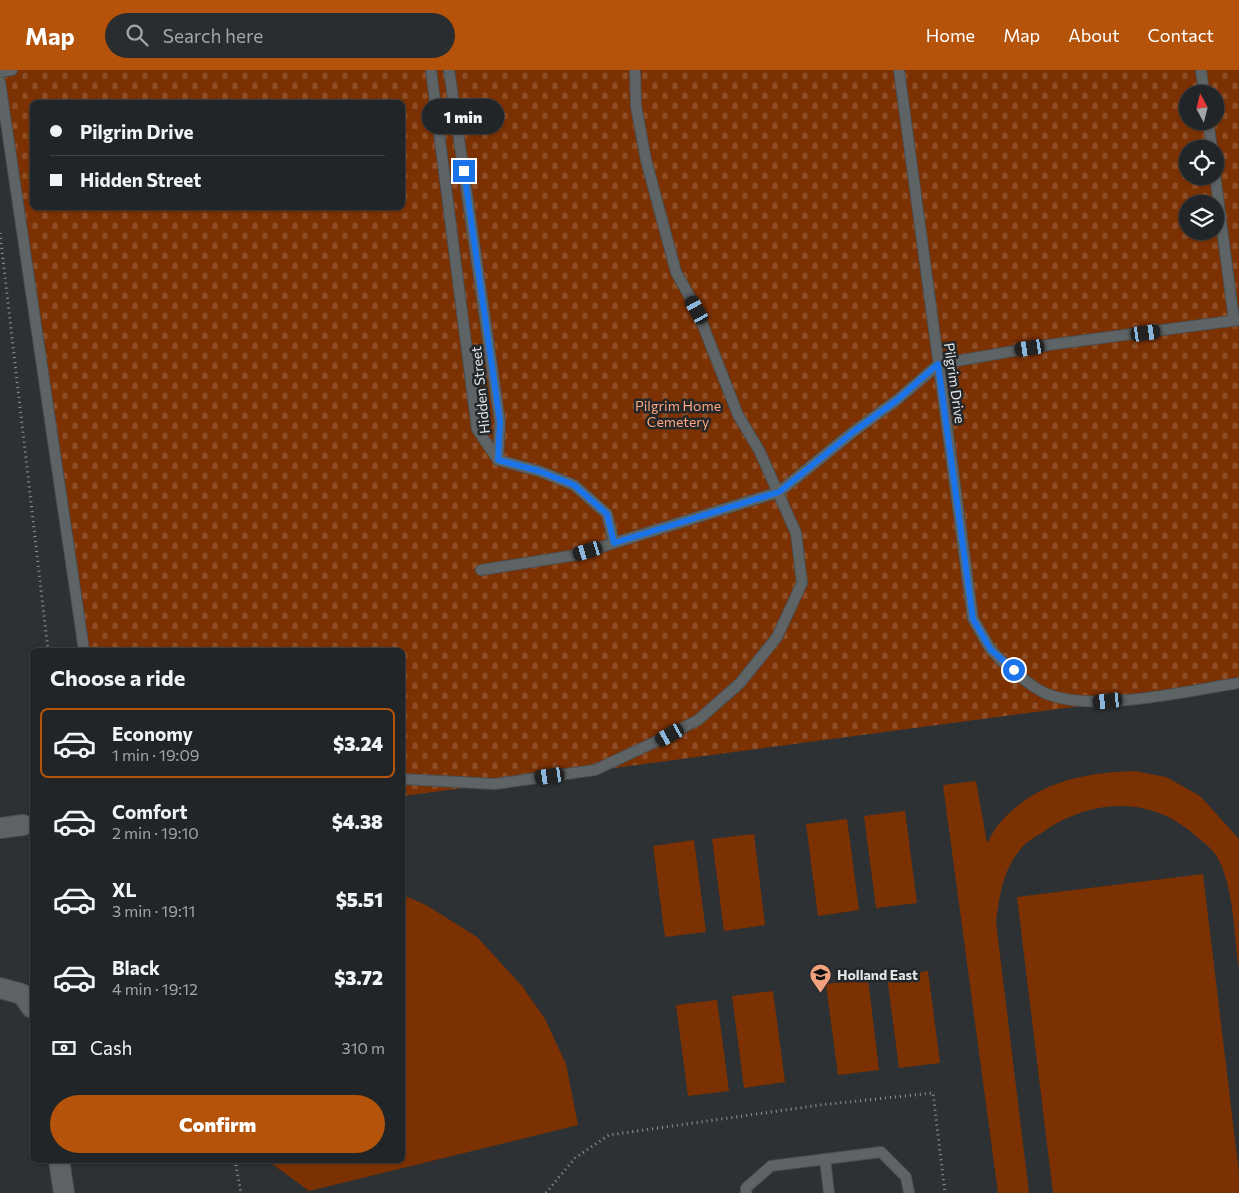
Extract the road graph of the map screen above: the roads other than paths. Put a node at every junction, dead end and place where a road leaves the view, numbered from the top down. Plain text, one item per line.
1 (12, 70) edge
2 (431, 70) edge
3 (449, 70) edge
4 (635, 70) edge
5 (899, 70) edge
6 (1201, 70) edge
7 (0, 72) edge
8 (0, 82) edge
9 (1203, 85) edge
10 (1217, 185) edge
11 (1237, 320) edge
12 (938, 364) junction
13 (498, 460) junction
14 (779, 492) junction
15 (614, 543) junction
16 (481, 570) dead end
17 (84, 648) edge
18 (1239, 683) edge
19 (405, 778) edge
20 (23, 825) dead end
21 (0, 828) edge
22 (0, 988) edge
23 (30, 1005) edge
24 (825, 1158) junction
25 (59, 1163) edge
26 (64, 1193) edge
27 (746, 1193) edge
28 (829, 1193) edge
29 (909, 1193) edge

1 - 7 lane
2 - 13 lane, Hidden Street
3 - 13 lane, Hidden Street
4 - 14 lane
5 - 12 lane, Pilgrim Drive
6 - 9 lane
8 - 17 lane
10 - 11 lane
11 - 12 lane
12 - 14 lane
12 - 18 lane, Pilgrim Drive
13 - 15 lane
14 - 15 lane
14 - 19 lane
15 - 16 lane
20 - 21 street
22 - 23 street
24 - 27 lane
24 - 28 lane
24 - 29 lane
25 - 26 street

